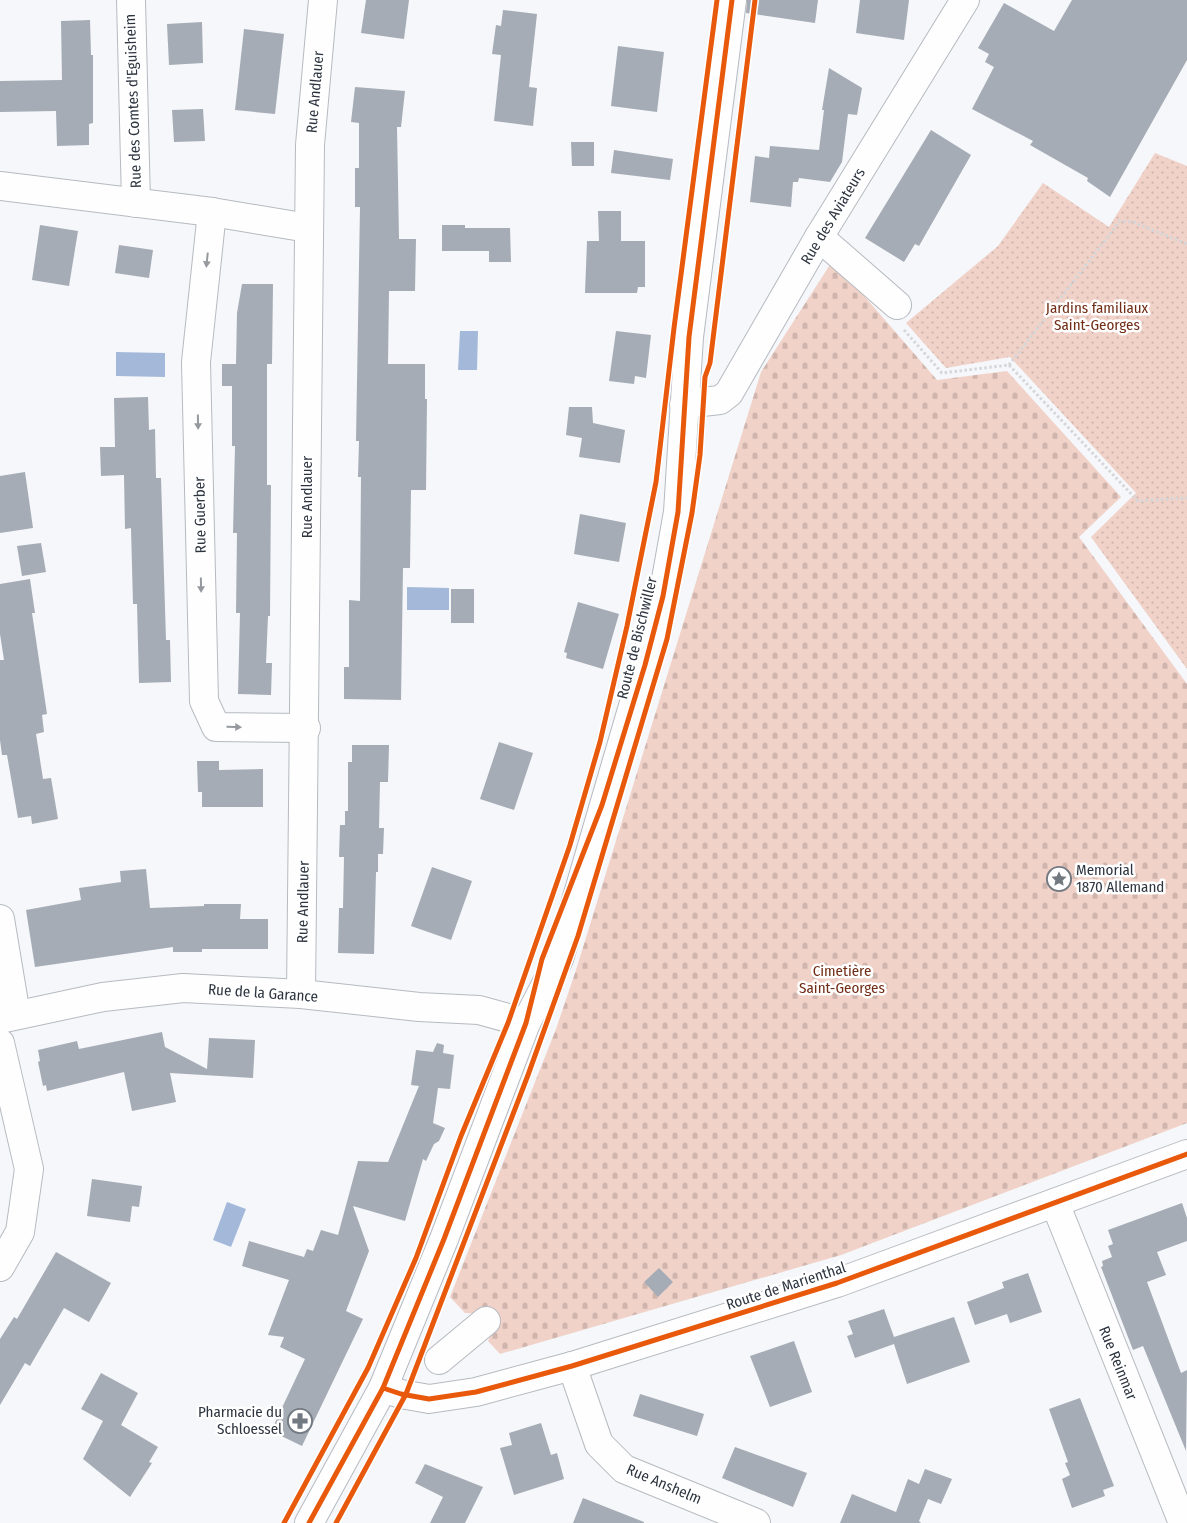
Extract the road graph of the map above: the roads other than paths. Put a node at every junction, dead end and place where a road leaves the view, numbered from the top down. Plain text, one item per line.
1 (130, 0) edge
2 (324, 0) edge
3 (732, 0) edge
4 (965, 0) edge
5 (0, 186) edge
6 (136, 203) junction
7 (212, 212) junction
8 (308, 228) junction
9 (820, 237) junction
10 (896, 305) road end
11 (684, 404) junction
12 (306, 728) junction
13 (0, 919) edge
14 (301, 994) junction
15 (8, 1017) edge
16 (526, 1023) junction
17 (0, 1043) edge
18 (1187, 1154) edge
19 (1055, 1203) junction
20 (0, 1266) edge
21 (486, 1321) dead end
22 (439, 1360) dead end
23 (572, 1366) junction
24 (383, 1388) junction
25 (308, 1523) edge
26 (756, 1523) edge
27 (1183, 1523) edge

1 - 6 street, Rue des Comtes d'Eguisheim
2 - 8 street, Rue Andlauer
3 - 11 street, Route de Bischwiller
4 - 9 street, Rue des Aviateurs
5 - 6 street, Rue des Comtes d'Eguisheim
6 - 7 street, Rue des Comtes d'Eguisheim
7 - 8 street, Rue des Comtes d'Eguisheim
7 -> 12 street, Rue Guerber
8 - 12 street, Rue Andlauer
9 - 10 street
9 - 11 street, Rue des Aviateurs
11 - 16 street, Route de Bischwiller
12 - 14 street, Rue Andlauer
13 - 15 street
14 - 15 street, Rue de la Garance
14 - 16 street, Rue de la Garance
16 - 24 street, Route de Bischwiller
17 - 20 street
18 - 19 street, Route de Marienthal
19 - 23 street, Route de Marienthal
19 - 27 street, Rue Reinmar
21 - 22 street
23 - 24 street, Route de Marienthal
23 - 26 street, Rue Anshelm
24 - 25 street, Route de Bischwiller

